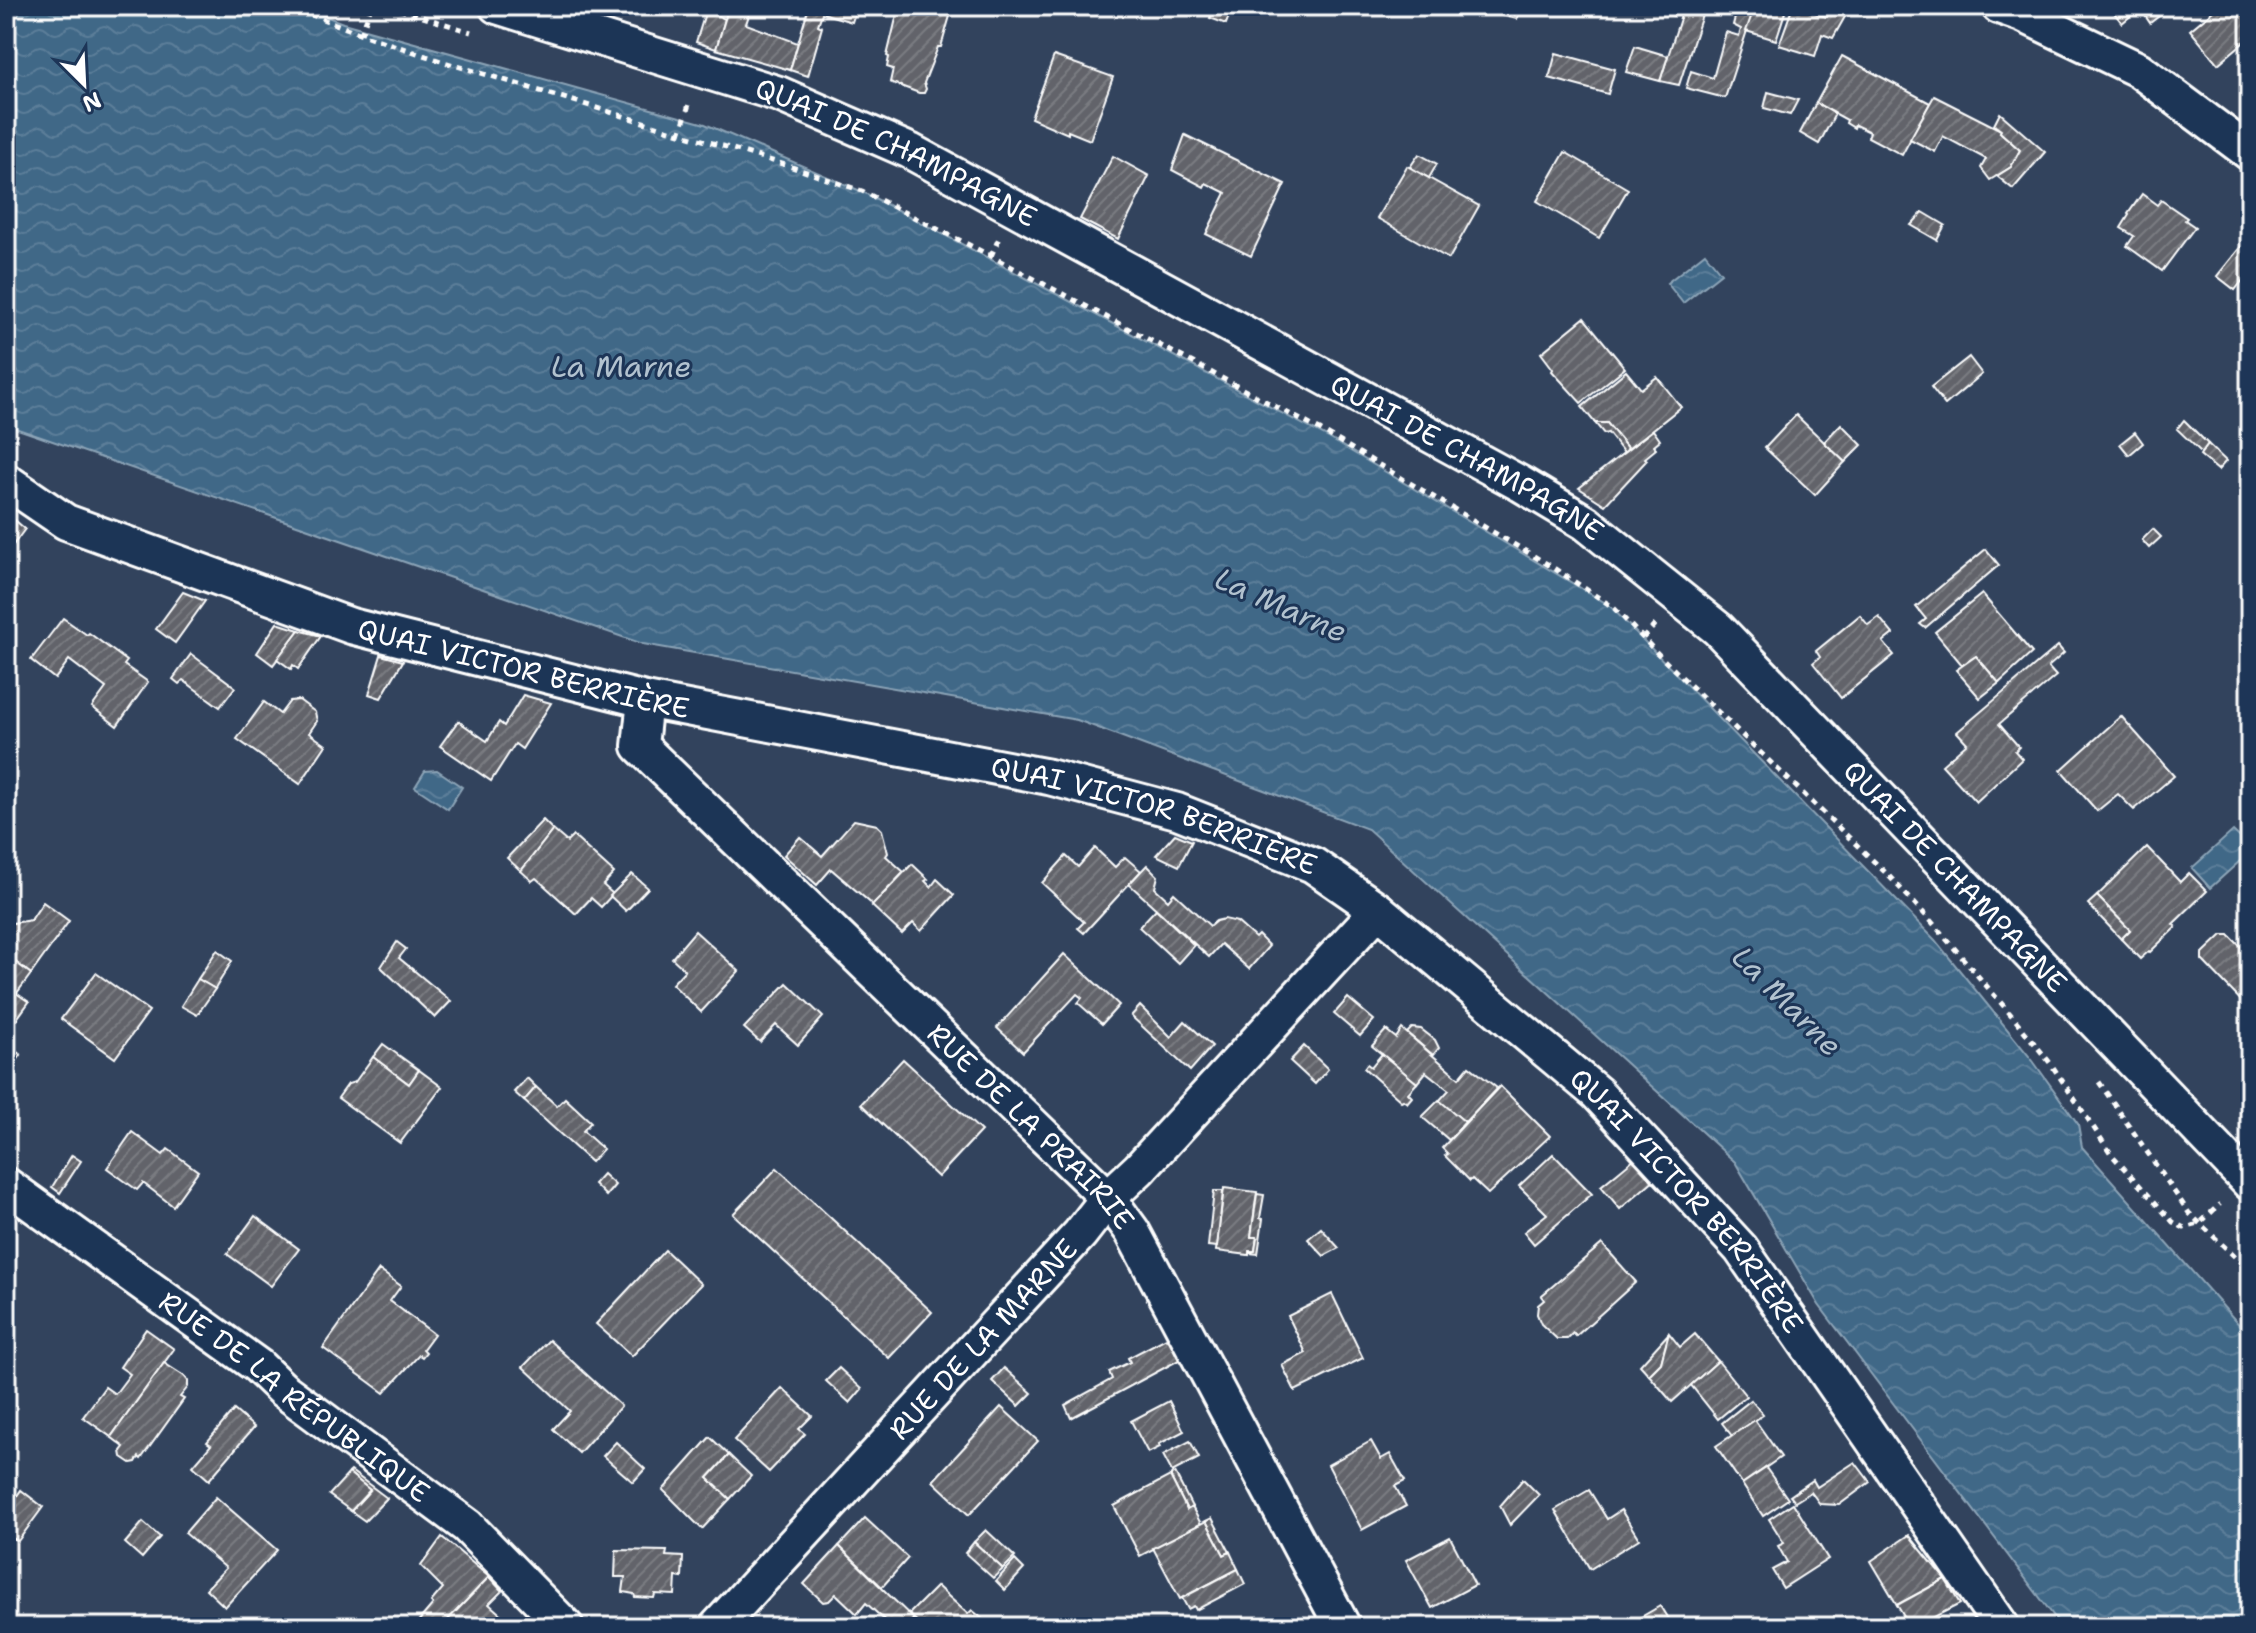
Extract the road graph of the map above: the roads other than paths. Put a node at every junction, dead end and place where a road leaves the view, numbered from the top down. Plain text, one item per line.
1 (497, 6) edge
2 (1999, 6) edge
3 (2250, 153) edge
4 (6, 481) edge
5 (645, 700) junction
6 (1378, 910) junction
7 (2250, 1183) edge
8 (6, 1185) edge
9 (1108, 1198) junction
10 (566, 1627) edge
11 (717, 1627) edge
12 (1343, 1627) edge
13 (2002, 1627) edge

1 - 7 street, QUAI DE CHAMPAGNE
2 - 3 street
4 - 5 street, QUAI VICTOR BERRIÈRE
5 - 6 street, QUAI VICTOR BERRIÈRE
5 - 9 street, RUE DE LA PRAIRIE
6 - 9 street, RUE DE LA MARNE
6 - 13 street, QUAI VICTOR BERRIÈRE
8 - 10 street, RUE DE LA RÉPUBLIQUE
9 - 11 street, RUE DE LA MARNE
9 - 12 street, RUE DE LA PRAIRIE

